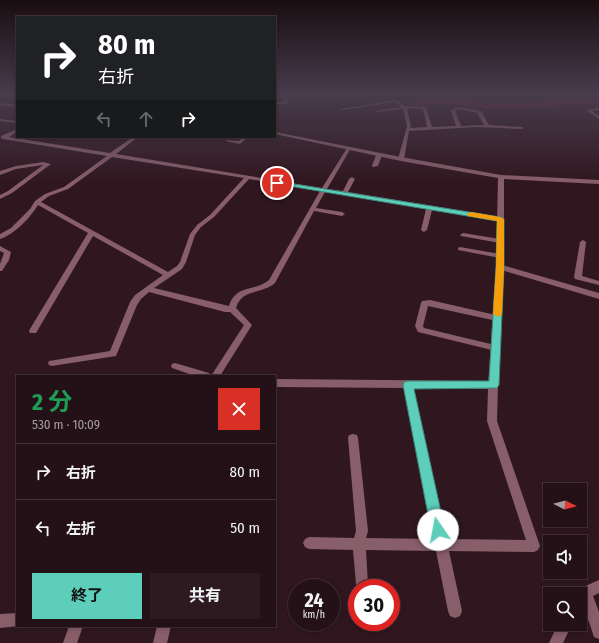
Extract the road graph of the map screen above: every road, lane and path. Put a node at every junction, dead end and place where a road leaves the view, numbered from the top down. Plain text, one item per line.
1 (408, 123) edge
2 (429, 123) edge
3 (458, 123) edge
4 (485, 123) edge
5 (486, 126) junction
6 (459, 127) junction
7 (522, 128) dead end
8 (430, 129) junction
9 (407, 130) junction
10 (16, 131) edge
11 (276, 133) edge
12 (2, 138) edge
13 (135, 138) edge
14 (245, 138) edge
15 (227, 141) dead end
16 (349, 148) junction
17 (379, 154) junction
18 (110, 155) junction
19 (401, 159) junction
20 (375, 166) dead end
21 (0, 173) edge
22 (502, 177) junction
23 (247, 178) junction
24 (352, 179) dead end
25 (599, 182) edge
26 (323, 190) junction
27 (344, 194) junction
28 (0, 197) edge
29 (37, 202) junction
30 (429, 208) junction
31 (313, 209) junction
32 (342, 214) dead end
33 (500, 219) junction
34 (424, 230) dead end
35 (91, 234) junction
36 (463, 235) dead end
37 (0, 237) edge
38 (500, 241) junction
39 (583, 242) dead end
40 (0, 248) edge
41 (460, 249) dead end
42 (500, 256) junction
43 (500, 267) junction
44 (0, 269) edge
45 (167, 274) junction
46 (599, 283) edge
47 (148, 289) junction
48 (599, 296) edge
49 (232, 309) junction
50 (497, 318) junction
51 (33, 331) dead end
52 (496, 348) junction
53 (52, 363) dead end
54 (175, 366) dead end
55 (200, 375) edge
56 (216, 375) edge
57 (276, 383) edge
58 (408, 385) junction
59 (494, 385) junction
60 (353, 438) dead end
61 (309, 543) dead end
62 (359, 543) junction
63 (441, 545) junction
64 (362, 579) edge
65 (599, 586) edge
66 (587, 594) edge
67 (587, 606) edge
68 (455, 611) dead end
69 (16, 620) edge
70 (0, 621) edge
71 (76, 627) edge
72 (164, 627) edge
73 (562, 631) edge
74 (599, 632) edge
75 (70, 643) edge
76 (160, 643) edge
77 (556, 643) edge

1 - 9 street
2 - 8 street
3 - 6 street
4 - 5 street
5 - 6 street
5 - 7 street
6 - 8 street
8 - 9 street
9 - 19 street
10 - 12 street
11 - 16 street
12 - 18 street
13 - 18 street
14 - 15 street
16 - 17 street
16 - 26 street
17 - 19 street
17 - 20 street
18 - 23 street
18 - 29 street
19 - 22 street
21 - 28 street
22 - 25 street
22 - 33 street
23 - 26 street
23 - 45 street
24 - 27 street
26 - 27 street
26 - 31 street
27 - 30 street
29 - 35 street
29 - 37 street
30 - 33 street
30 - 34 street
31 - 32 street
31 - 49 street
33 - 38 street
35 - 45 street
35 - 51 street
36 - 38 street
38 - 42 street
39 - 46 street
40 - 44 street
41 - 42 street
42 - 43 street
43 - 48 street
43 - 50 street
45 - 47 street
47 - 49 street
47 - 53 street
49 - 56 street
50 - 52 street
50 - 52 street
52 - 59 street
54 - 55 street
57 - 58 street
58 - 59 street
58 - 63 street
59 - 63 street
60 - 62 street
61 - 62 street
62 - 63 street
62 - 64 street
63 - 68 street
65 - 66 street
67 - 74 street
69 - 70 street
71 - 75 street
72 - 76 street
73 - 77 street

